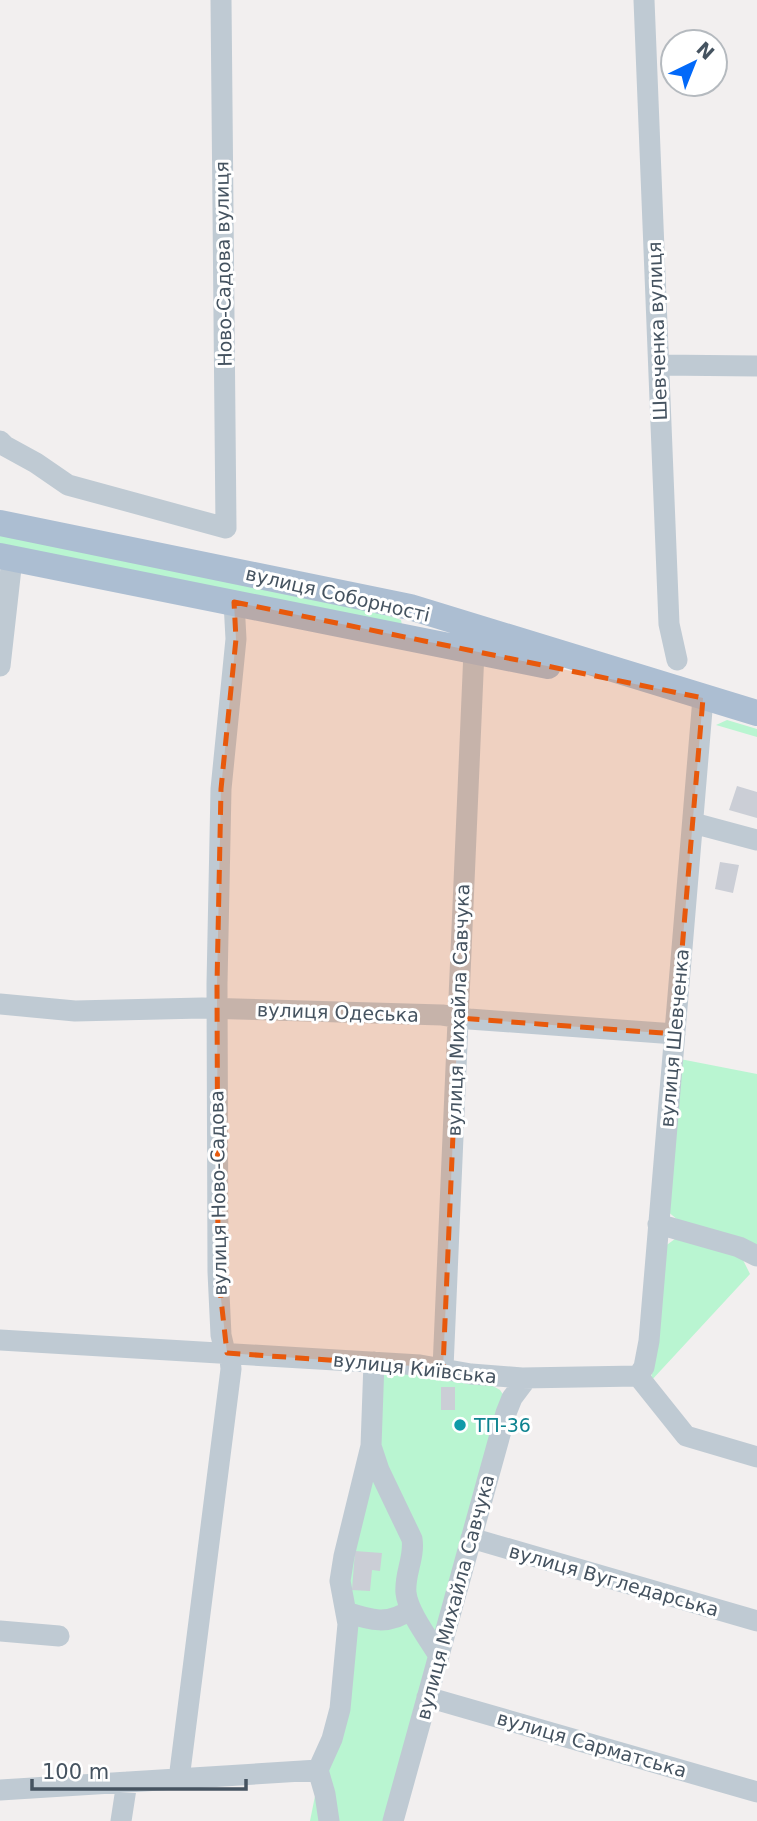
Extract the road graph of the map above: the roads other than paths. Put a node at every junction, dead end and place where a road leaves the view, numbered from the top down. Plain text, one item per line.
1 (220, 0) edge
2 (644, 0) edge
3 (659, 365) junction
4 (757, 366) edge
5 (0, 441) edge
6 (0, 523) edge
7 (6, 557) edge
8 (234, 602) junction
9 (474, 652) junction
10 (677, 660) dead end
11 (0, 666) edge
12 (670, 689) junction
13 (704, 698) junction
14 (757, 713) edge
15 (693, 823) junction
16 (757, 840) edge
17 (0, 1004) edge
18 (217, 1009) junction
19 (458, 1017) junction
20 (675, 1034) junction
21 (659, 1224) junction
22 (752, 1254) edge
23 (757, 1271) edge
24 (0, 1340) edge
25 (227, 1353) junction
26 (374, 1362) junction
27 (443, 1368) junction
28 (638, 1376) junction
29 (527, 1378) junction
30 (371, 1446) junction
31 (757, 1457) edge
32 (471, 1538) junction
33 (411, 1609) junction
34 (346, 1612) junction
35 (757, 1621) edge
36 (0, 1631) edge
37 (59, 1636) dead end
38 (439, 1656) junction
39 (427, 1697) junction
40 (318, 1770) junction
41 (179, 1779) junction
42 (127, 1782) junction
43 (0, 1790) edge
44 (757, 1792) edge
45 (121, 1821) edge
46 (329, 1821) edge
47 (393, 1821) edge

1 - 5 street, Ново-Садова вулиця
2 - 3 street, Шевченка вулиця
3 - 4 street
3 - 10 street, Шевченка вулиця
6 - 12 main road, вулиця Соборності
7 - 8 main road, вулиця Соборності
7 - 11 street
8 - 9 main road, вулиця Соборності
8 - 18 street, вулиця Ново-Садова
9 - 12 main road, вулиця Соборності
9 - 19 street, вулиця Михайла Савчука
12 - 13 main road, вулиця Соборності
13 - 14 main road, вулиця Соборності
13 - 15 street, вулиця Шевченка
15 - 16 street
15 - 20 street, вулиця Шевченка
17 - 18 street, вулиця Одеська
18 - 19 street, вулиця Одеська
18 - 25 street, вулиця Ново-Садова
19 - 20 street, вулиця Одеська
19 - 27 street, вулиця Михайла Савчука
20 - 21 street, вулиця Шевченка
21 - 22 street
21 - 28 street, вулиця Шевченка
22 - 23 street
24 - 25 street, вулиця Київська
25 - 26 street, вулиця Київська
25 - 41 street, вулиця Ново-Садова
26 - 27 street, вулиця Київська
26 - 30 street
27 - 29 street, вулиця Київська
28 - 29 street, вулиця Київська
28 - 31 street
29 - 32 street, вулиця Михайла Савчука
30 - 33 street
30 - 34 street
32 - 35 street, вулиця Вугледарська
32 - 38 street, вулиця Михайла Савчука
33 - 34 street
33 - 38 street
34 - 40 street
36 - 37 street
38 - 39 street, вулиця Михайла Савчука
39 - 44 street, вулиця Сарматська
39 - 47 street, вулиця Михайла Савчука
40 - 41 street
40 - 46 street
41 - 42 street
42 - 43 street
42 - 45 street

